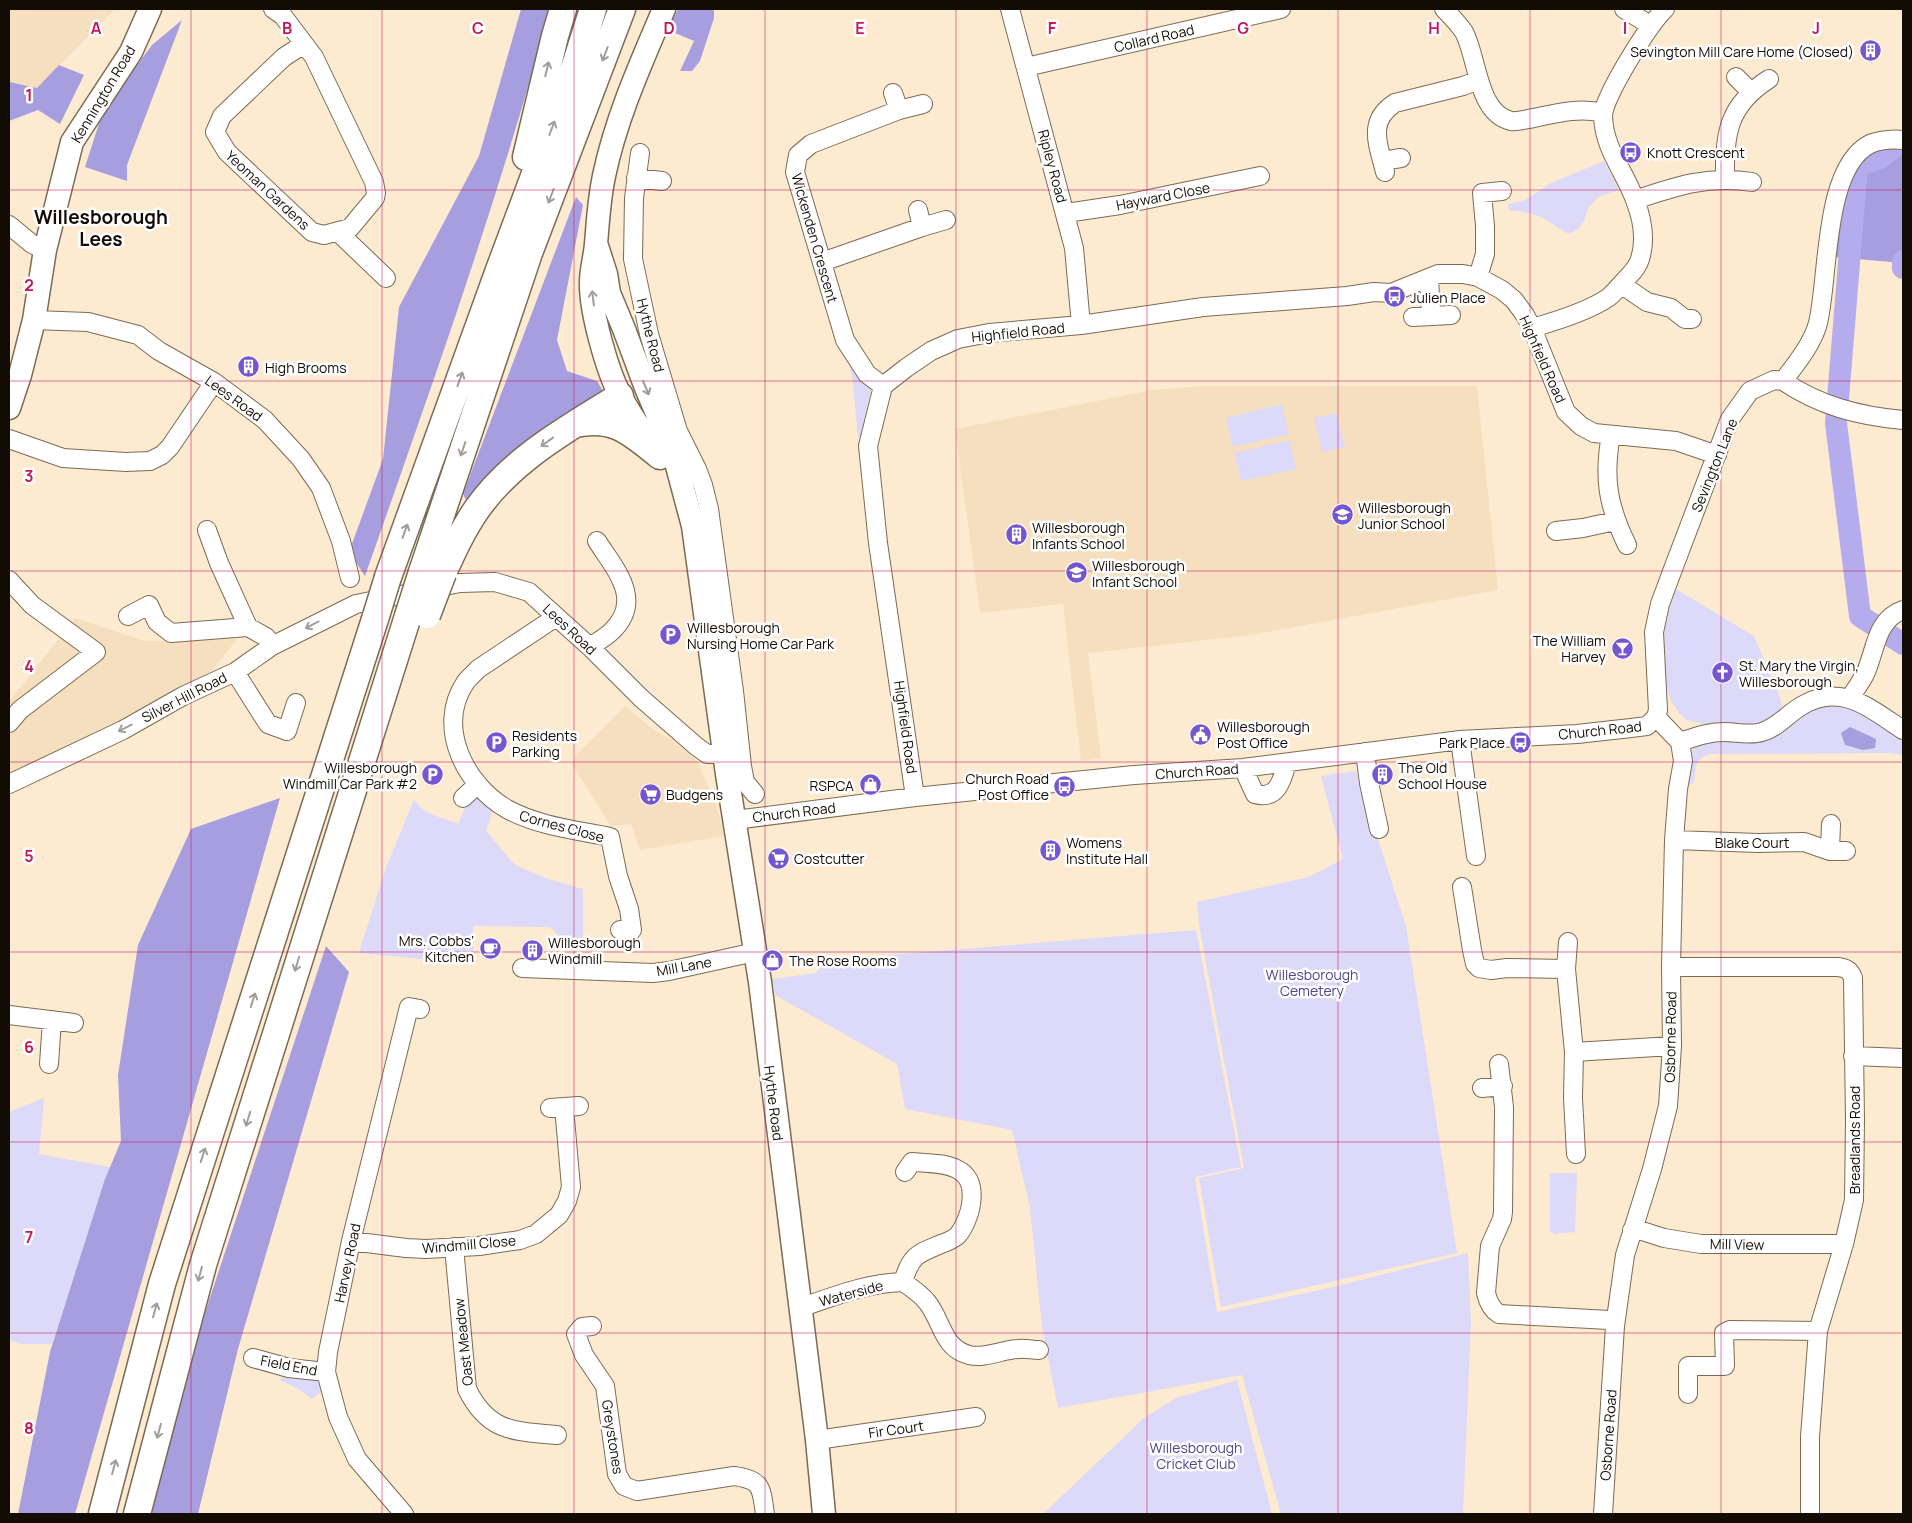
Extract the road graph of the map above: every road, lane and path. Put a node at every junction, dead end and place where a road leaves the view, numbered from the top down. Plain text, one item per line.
1 (273, 9) edge
2 (563, 9) edge
3 (592, 9) edge
4 (622, 9) edge
5 (664, 9) edge
6 (1010, 9) edge
7 (1281, 9) edge
8 (1444, 9) edge
9 (1624, 9) edge
10 (1665, 9) edge
11 (150, 11) edge
12 (1650, 25) junction
13 (304, 44) junction
14 (1026, 67) junction
15 (1736, 77) dead end
16 (1479, 80) junction
17 (1769, 80) dead end
18 (1751, 92) junction
19 (894, 93) dead end
20 (923, 104) dead end
21 (898, 110) junction
22 (1603, 113) junction
23 (1899, 140) edge
24 (640, 153) dead end
25 (1401, 158) dead end
26 (1260, 176) dead end
27 (636, 178) junction
28 (1725, 178) junction
29 (662, 181) dead end
30 (1752, 182) dead end
31 (1502, 191) dead end
32 (1635, 200) junction
33 (1066, 213) junction
34 (946, 220) dead end
35 (9, 225) edge
36 (338, 232) junction
37 (596, 243) junction
38 (45, 250) junction
39 (822, 262) junction
40 (499, 270) junction
41 (1478, 277) junction
42 (386, 278) dead end
43 (1429, 278) junction
44 (1619, 287) junction
45 (609, 293) junction
46 (1451, 314) dead end
47 (1431, 316) junction
48 (1413, 317) dead end
49 (1692, 319) dead end
50 (34, 320) junction
51 (1081, 325) junction
52 (1532, 328) junction
53 (14, 373) edge
54 (1783, 381) junction
55 (214, 382) junction
56 (883, 386) junction
57 (620, 396) junction
58 (9, 408) edge
59 (1903, 420) edge
60 (574, 424) junction
61 (1611, 435) junction
62 (9, 438) edge
63 (1717, 455) junction
64 (660, 456) junction
65 (693, 488) junction
66 (1615, 521) junction
67 (207, 530) dead end
68 (1556, 531) dead end
69 (597, 541) dead end
70 (1627, 545) dead end
71 (432, 573) junction
72 (350, 578) dead end
73 (9, 580) edge
74 (366, 610) junction
75 (1903, 610) edge
76 (128, 616) dead end
77 (556, 616) junction
78 (248, 628) junction
79 (272, 646) junction
80 (590, 647) junction
81 (235, 672) junction
82 (725, 692) junction
83 (1850, 698) junction
84 (296, 703) dead end
85 (1656, 717) junction
86 (9, 723) edge
87 (1903, 730) edge
88 (1460, 740) junction
89 (1680, 742) junction
90 (1365, 752) junction
91 (724, 754) junction
92 (1287, 763) junction
93 (1243, 768) junction
94 (9, 784) edge
95 (478, 784) junction
96 (754, 794) dead end
97 (915, 797) junction
98 (462, 798) dead end
99 (735, 820) junction
100 (1831, 824) dead end
101 (1379, 829) dead end
102 (1674, 840) junction
103 (1476, 856) dead end
104 (1462, 887) dead end
105 (620, 930) dead end
106 (1568, 942) dead end
107 (755, 952) junction
108 (1671, 967) junction
109 (522, 968) dead end
110 (1566, 969) junction
111 (420, 1009) dead end
112 (9, 1015) edge
113 (52, 1020) junction
114 (74, 1023) dead end
115 (1672, 1046) junction
116 (1574, 1052) junction
117 (1853, 1056) junction
118 (1903, 1058) edge
119 (48, 1064) dead end
120 (1499, 1064) dead end
121 (1503, 1086) junction
122 (1482, 1088) dead end
123 (564, 1107) dead end
124 (1576, 1154) dead end
125 (908, 1161) dead end
126 (1632, 1230) junction
127 (351, 1242) junction
128 (1844, 1244) junction
129 (454, 1247) junction
130 (903, 1282) junction
131 (800, 1308) junction
132 (592, 1326) dead end
133 (1615, 1326) junction
134 (1818, 1331) junction
135 (1039, 1350) dead end
136 (253, 1358) dead end
137 (326, 1372) junction
138 (1688, 1394) dead end
139 (976, 1417) dead end
140 (557, 1435) dead end
141 (817, 1440) junction
142 (102, 1514) edge
143 (136, 1514) edge
144 (404, 1514) edge
145 (765, 1514) edge
146 (824, 1514) edge
147 (1603, 1514) edge
148 (1810, 1514) edge

1 - 13 street
40 -> 2 highway
40 -> 3 highway
4 -> 71 highway
5 - 37 main road, Hythe Road
6 - 14 street, Ripley Road
7 - 14 street, Collard Road
8 - 16 street
9 - 12 street
10 - 12 street
11 - 38 main road, Kennington Road
12 - 22 street
13 - 36 street
13 - 36 street, Yeoman Gardens
14 - 33 street, Ripley Road
15 - 18 street
16 - 22 street
16 - 25 street
17 - 18 street
18 - 28 street
19 - 21 street
20 - 21 street, Wickenden Crescent
21 - 39 street, Wickenden Crescent
22 - 32 street
23 - 54 street
24 - 27 street, Hythe Road
26 - 33 street, Hayward Close
27 - 29 street
27 - 65 street, Hythe Road
28 - 30 street
28 - 32 street
31 - 41 street
32 - 44 street
33 - 51 street, Ripley Road
34 - 39 street
35 - 38 street
36 - 42 street
37 - 45 main road, Hythe Road
57 -> 37 main road, Hythe Road
38 - 50 main road, Kennington Road
39 - 56 street, Wickenden Crescent
74 -> 40 highway, bridge
41 - 43 street, Highfield Road
41 - 52 street, Highfield Road
43 - 47 street
43 - 51 street, Highfield Road
44 - 49 street
44 - 52 street
45 - 57 main road
45 -> 65 main road, Hythe Road
46 - 47 street
47 - 48 street
50 - 53 main road, Kennington Road
50 - 55 street, Lees Road
51 - 56 street, Highfield Road
52 - 61 street, Highfield Road
53 - 58 main road, Kennington Road
54 - 59 street
54 - 63 street, Sevington Lane
55 - 62 street
55 - 72 street, Lees Road
56 - 97 street, Highfield Road
57 - 60 highway
57 - 64 main road, Hythe Road
60 - 64 highway
60 -> 71 highway
61 - 63 street, Highfield Road
61 - 66 street
63 - 85 street, Sevington Lane
64 - 65 main road, Hythe Road
65 - 82 main road, Hythe Road
66 - 68 street
66 - 70 street
67 - 78 street
69 - 80 street
71 -> 143 highway, bridge
73 - 86 street
74 - 77 street, Lees Road
74 -> 79 street, Silver Hill Road
142 -> 74 highway
75 - 83 street
76 - 78 street
77 - 80 street, Lees Road
77 - 95 street, Cornes Close
78 - 79 street
79 - 81 street, Silver Hill Road
80 - 91 street, Lees Road
81 - 84 street
81 -> 94 street, Silver Hill Road
82 - 91 main road, Hythe Road
82 - 96 street, Hythe Road
83 - 87 street
83 - 89 street
85 - 88 street, Church Road
85 - 89 street
88 - 90 street, Church Road
88 - 103 street
89 - 102 street, Osborne Road
90 - 92 street, Church Road
90 - 101 street
91 - 99 main road, Hythe Road
92 - 93 street, Church Road
92 - 93 street
93 - 97 street, Church Road
95 - 98 street
95 - 105 street, Cornes Close
97 - 99 street, Church Road
99 - 107 main road, Hythe Road
100 - 102 street, Blake Court
102 - 108 street, Osborne Road
104 - 110 street
106 - 110 street
107 - 109 street, Mill Lane
107 - 131 main road, Hythe Road
108 - 115 street, Osborne Road
108 - 117 street, Breadlands Road
110 - 116 street
111 - 127 street, Harvey Road
112 - 113 street
113 - 114 street
113 - 119 street
115 - 116 street
115 - 126 street, Osborne Road
116 - 124 street
117 - 118 street
117 - 128 street, Breadlands Road
120 - 121 street
121 - 122 street
121 - 133 street
123 - 129 street, Windmill Close
125 - 130 street
126 - 128 street, Mill View
126 - 133 street, Osborne Road
127 - 129 street, Windmill Close
127 - 137 street, Harvey Road
128 - 134 street, Breadlands Road
129 - 140 street, Oast Meadow
130 - 131 street, Waterside
130 - 135 street
131 - 141 main road, Hythe Road
132 - 145 street, Greystones
133 - 147 street, Osborne Road
134 - 138 street
134 - 148 street, Breadlands Road
136 - 137 street, Field End
137 - 144 street, Harvey Road
139 - 141 street, Fir Court
141 - 146 main road, Hythe Road

